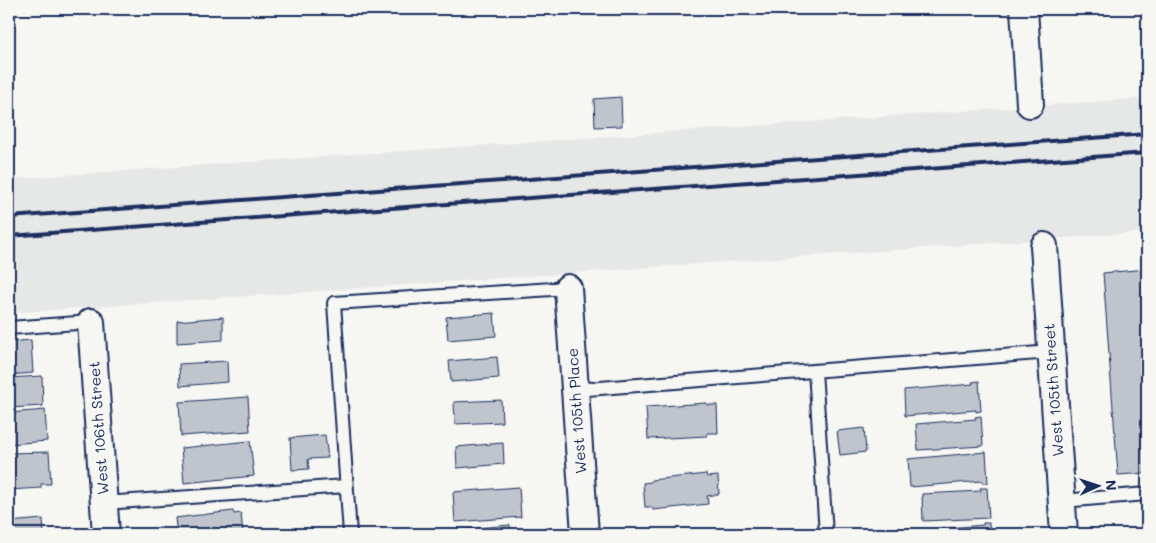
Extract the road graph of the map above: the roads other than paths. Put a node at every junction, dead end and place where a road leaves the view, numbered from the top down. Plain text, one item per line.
1 (1024, 9) edge
2 (1030, 104) dead end
3 (1044, 246) dead end
4 (568, 288) joint
5 (91, 322) joint
6 (9, 328) edge
7 (1051, 352) junction
8 (815, 371) junction
9 (575, 390) junction
10 (346, 486) junction
11 (1147, 494) edge
12 (1062, 501) junction
13 (104, 503) junction
14 (106, 534) edge
15 (350, 534) edge
16 (585, 534) edge
17 (826, 534) edge
18 (1064, 534) edge

1 - 2 street
3 - 7 street, West 105th Street
4 - 9 street, West 105th Place
4 - 10 lane
5 - 6 lane
5 - 13 street, West 106th Street
7 - 8 lane
7 - 12 street, West 105th Street
8 - 9 lane
8 - 17 lane
9 - 16 street, West 105th Place
10 - 13 lane
10 - 15 lane
11 - 12 lane
12 - 18 street, West 105th Street
13 - 14 street, West 106th Street

